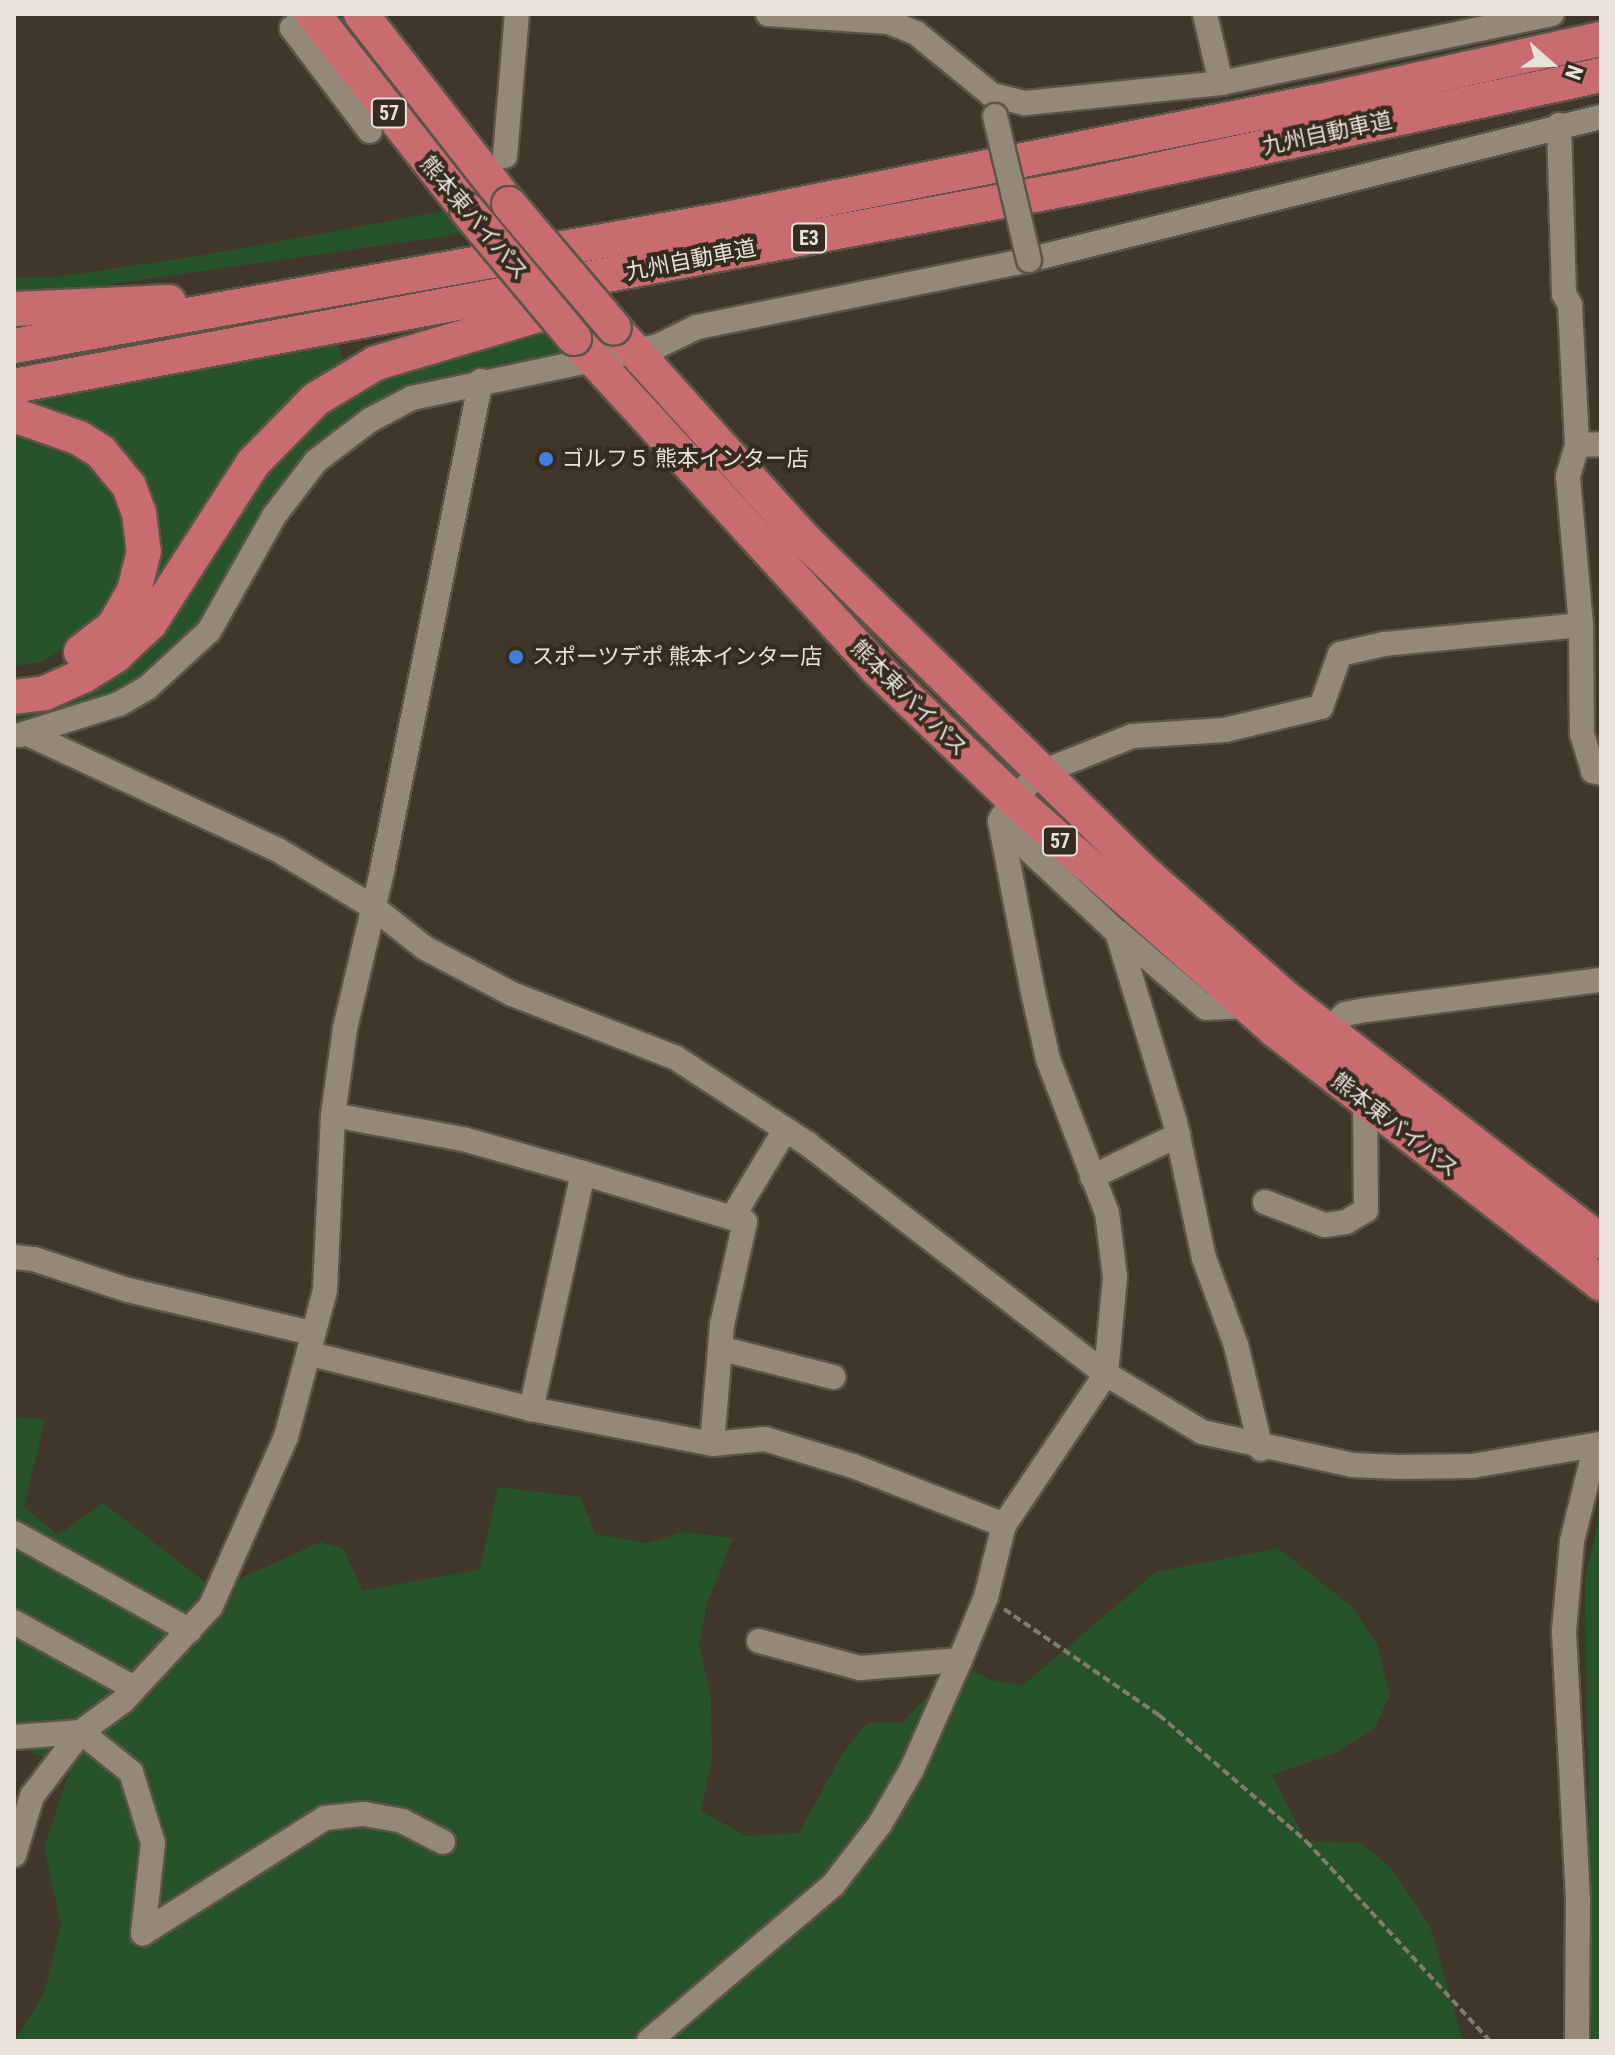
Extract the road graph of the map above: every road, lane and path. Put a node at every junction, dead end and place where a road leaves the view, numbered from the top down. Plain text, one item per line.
1 (361, 14) edge
2 (517, 14) edge
3 (768, 14) edge
4 (1205, 14) edge
5 (1552, 14) edge
6 (299, 18) edge
7 (917, 24) edge
8 (1601, 39) edge
9 (1601, 75) edge
10 (1221, 83) junction
11 (994, 106) junction
12 (1601, 117) edge
13 (1559, 125) junction
14 (370, 131) dead end
15 (505, 156) dead end
16 (1077, 187) junction
17 (1029, 260) junction
18 (264, 301) junction
19 (14, 309) edge
20 (624, 340) junction
21 (14, 346) edge
22 (583, 350) junction
23 (481, 381) junction
24 (14, 386) edge
25 (14, 415) edge
26 (1589, 445) edge
27 (1581, 625) junction
28 (14, 679) edge
29 (14, 697) edge
30 (21, 735) edge
31 (1040, 773) junction
32 (1601, 773) edge
33 (1008, 808) junction
34 (373, 907) junction
35 (1117, 932) junction
36 (1601, 980) edge
37 (1248, 1006) junction
38 (1327, 1031) junction
39 (1365, 1102) junction
40 (333, 1115) junction
41 (785, 1130) junction
42 (1178, 1135) junction
43 (583, 1173) junction
44 (1092, 1177) junction
45 (1265, 1202) dead end
46 (732, 1218) junction
47 (1601, 1242) edge
48 (14, 1257) edge
49 (1601, 1284) edge
50 (312, 1343) junction
51 (723, 1349) junction
52 (1106, 1374) junction
53 (833, 1377) dead end
54 (531, 1409) junction
55 (712, 1444) junction
56 (1598, 1446) edge
57 (1261, 1449) junction
58 (1004, 1525) junction
59 (14, 1533) edge
60 (986, 1597) junction
61 (14, 1622) edge
62 (190, 1631) junction
63 (759, 1641) dead end
64 (960, 1660) junction
65 (134, 1688) junction
66 (81, 1732) junction
67 (14, 1737) edge
68 (443, 1842) dead end
69 (14, 1855) edge
70 (649, 2041) edge
71 (1490, 2041) edge
72 (1577, 2041) edge

1 - 20 highway, 熊本東バイパス / 57, bridge
2 - 15 street
3 - 7 street
4 - 10 street
5 - 10 street
6 - 14 street
6 - 22 highway, 熊本東バイパス / 57, bridge
7 - 11 street
8 - 18 highway, 九州自動車道 / E3
9 - 16 highway, 九州自動車道 / E3
10 - 11 street
11 - 17 street, bridge
12 - 13 street
13 - 17 street
13 - 26 street
16 - 24 highway, 九州自動車道 / E3
16 - 29 highway
17 - 20 street
18 - 19 highway
18 - 21 highway, 九州自動車道 / E3
20 - 22 street
20 - 31 highway, 熊本東バイパス / 57
22 - 23 street
22 - 33 highway, 熊本東バイパス / 57
23 - 30 street
23 - 34 street
25 - 28 highway
26 - 27 street
27 - 31 street
27 - 32 street
30 - 34 street
31 - 33 street
31 - 38 highway, 熊本東バイパス / 57
33 - 35 street
33 - 37 highway, 熊本東バイパス / 57
33 - 44 street
34 - 40 street
34 - 41 street
35 - 37 street
35 - 42 street
36 - 38 street
37 - 39 highway, 熊本東バイパス / 57
38 - 47 highway, 熊本東バイパス / 57
39 - 45 street
39 - 49 highway, 熊本東バイパス / 57
40 - 43 street
40 - 50 street
41 - 46 street
41 - 52 street
42 - 44 street
42 - 57 street
43 - 46 street
43 - 54 street
44 - 52 street
46 - 51 street
48 - 50 street
50 - 54 street
50 - 62 street
51 - 53 street
51 - 55 street
52 - 57 street
52 - 58 street
54 - 55 street
55 - 58 street
56 - 57 street
56 - 72 street
58 - 60 street
59 - 62 street
60 - 64 street
60 - 71 path
61 - 65 street
62 - 65 street
63 - 64 street
64 - 70 street
65 - 66 street
66 - 67 street
66 - 68 street
66 - 69 street

